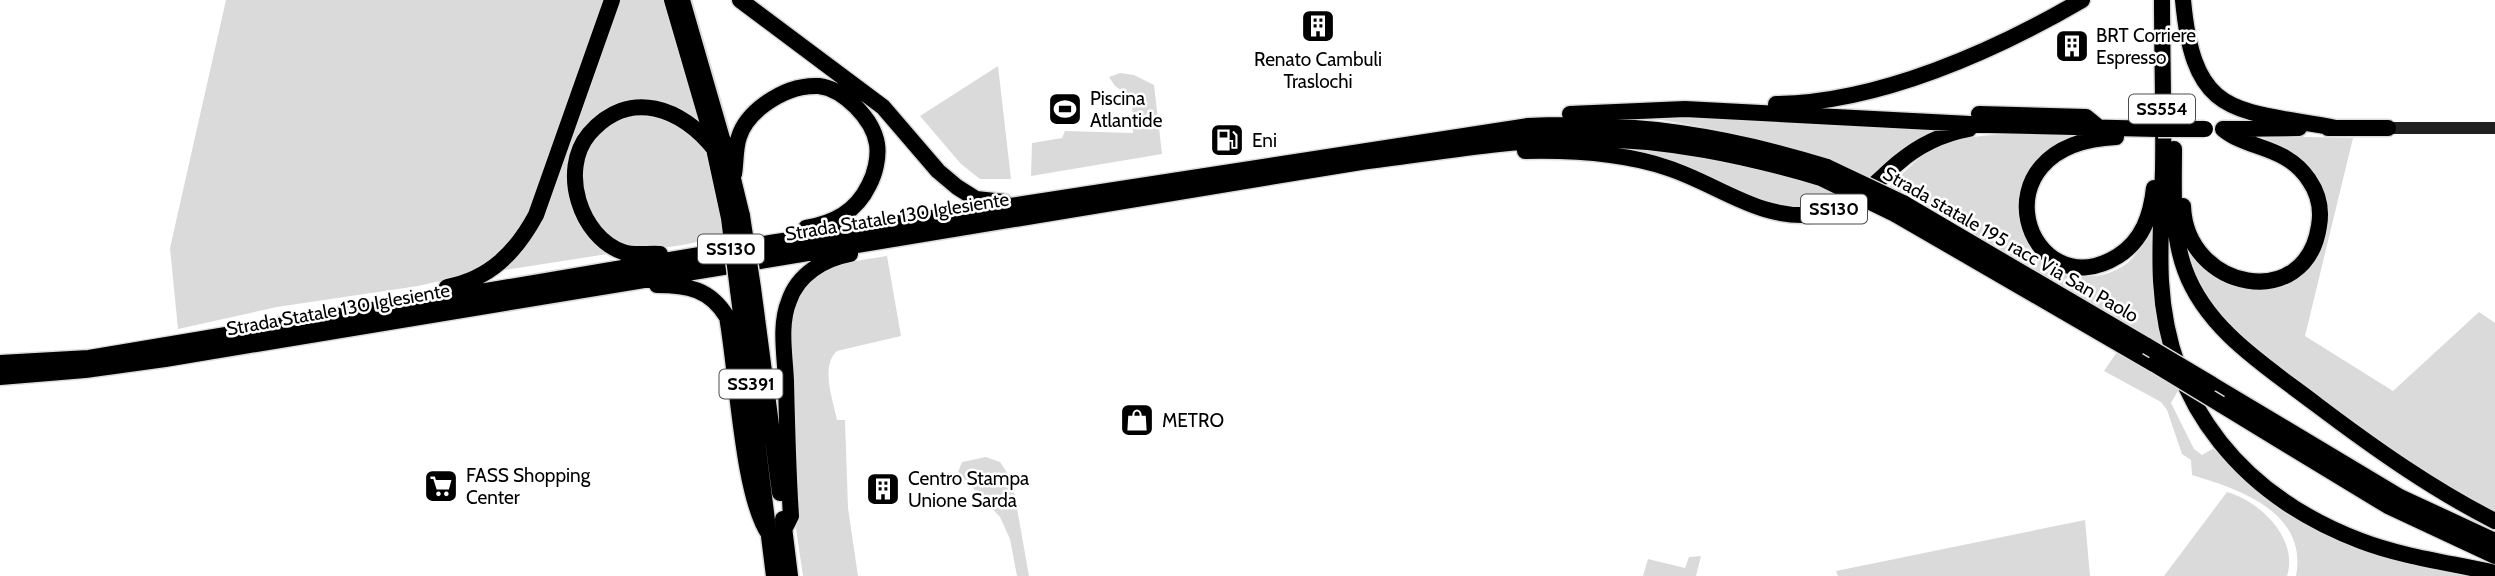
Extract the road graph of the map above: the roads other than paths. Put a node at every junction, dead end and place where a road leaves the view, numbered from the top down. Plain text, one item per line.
1 (612, 0) edge
2 (671, 0) edge
3 (682, 0) edge
4 (740, 0) edge
5 (2082, 0) edge
6 (2162, 0) edge
7 (2172, 0) edge
8 (2183, 0) edge
9 (1632, 110) junction
10 (1953, 121) junction
11 (1989, 125) junction
12 (2099, 128) junction
13 (2336, 128) junction
14 (2388, 128) joint
15 (2495, 128) edge
16 (2222, 129) junction
17 (2127, 132) junction
18 (1466, 141) junction
19 (2174, 144) junction
20 (718, 145) junction
21 (2163, 163) junction
22 (734, 174) junction
23 (1027, 204) junction
24 (1899, 208) junction
25 (736, 217) junction
26 (2168, 217) junction
27 (922, 234) junction
28 (770, 243) junction
29 (694, 255) junction
30 (620, 283) junction
31 (378, 309) junction
32 (0, 363) edge
33 (0, 377) edge
34 (2495, 521) edge
35 (777, 532) junction
36 (2495, 541) edge
37 (2495, 556) edge
38 (2495, 573) edge
39 (774, 576) edge
40 (790, 576) edge

1 - 31 highway
2 - 20 main road
3 - 20 main road
4 - 23 highway
5 - 9 highway
6 - 21 highway, SS554
7 - 19 highway, SS554
8 - 13 highway
9 - 10 highway, SS130
9 - 18 highway, SS130
10 - 11 highway, SS130
10 - 12 highway
11 - 12 highway, SS130
11 - 18 highway, SS130
12 - 17 highway, SS130
13 - 14 highway
13 - 16 highway
14 - 15 main road
16 - 17 highway, bridge
16 - 19 highway
17 - 21 highway
18 - 23 highway, Strada Statale 130 Iglesiente / SS130
18 - 24 highway, Strada statale 195 racc Via San Paolo, bridge
18 - 27 highway, Strada Statale 130 Iglesiente / SS130
19 - 26 highway, SS554
20 - 22 highway, SS391
20 - 25 highway, SS391
20 - 29 highway
21 - 26 highway, SS554
22 - 25 highway, SS391
22 - 28 highway
23 - 28 highway, Strada Statale 130 Iglesiente / SS130
24 - 36 highway, Strada statale 195 racc Via San Paolo, bridge
24 - 37 highway, Strada statale 195 racc Via San Paolo, bridge
25 - 35 highway, SS391, bridge
26 - 34 highway
26 - 38 highway
27 - 30 highway, Strada Statale 130 Iglesiente / SS130
27 - 35 highway
28 - 29 highway, Strada Statale 130 Iglesiente / SS130
29 - 31 highway, Strada Statale 130 Iglesiente / SS130
30 - 33 highway, Strada Statale 130 Iglesiente / SS130
30 - 35 highway
31 - 32 highway, Strada Statale 130 Iglesiente / SS130
35 - 39 highway, SS391
35 - 40 highway, SS391

